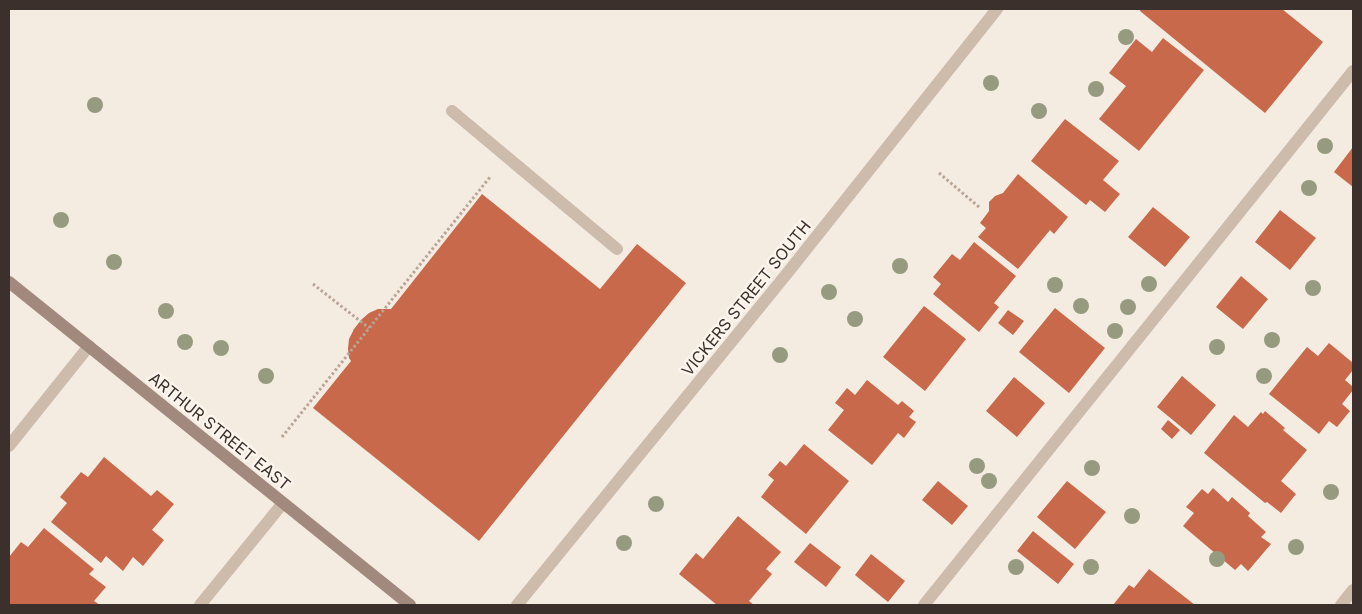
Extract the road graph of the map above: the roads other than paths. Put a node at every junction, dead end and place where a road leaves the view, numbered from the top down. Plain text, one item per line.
1 (997, 9) edge
2 (1353, 71) edge
3 (452, 112) dead end
4 (617, 249) dead end
5 (9, 282) edge
6 (89, 346) junction
7 (9, 446) edge
8 (283, 503) junction
9 (1353, 590) edge
10 (200, 605) edge
11 (410, 605) edge
12 (517, 605) edge
13 (924, 605) edge
14 (1341, 605) edge

1 - 12 street, VICKERS STREET SOUTH
2 - 13 street
3 - 4 street
5 - 6 main road, ARTHUR STREET EAST
6 - 7 street
6 - 8 main road, ARTHUR STREET EAST
8 - 10 street
8 - 11 main road, ARTHUR STREET EAST
9 - 14 street

